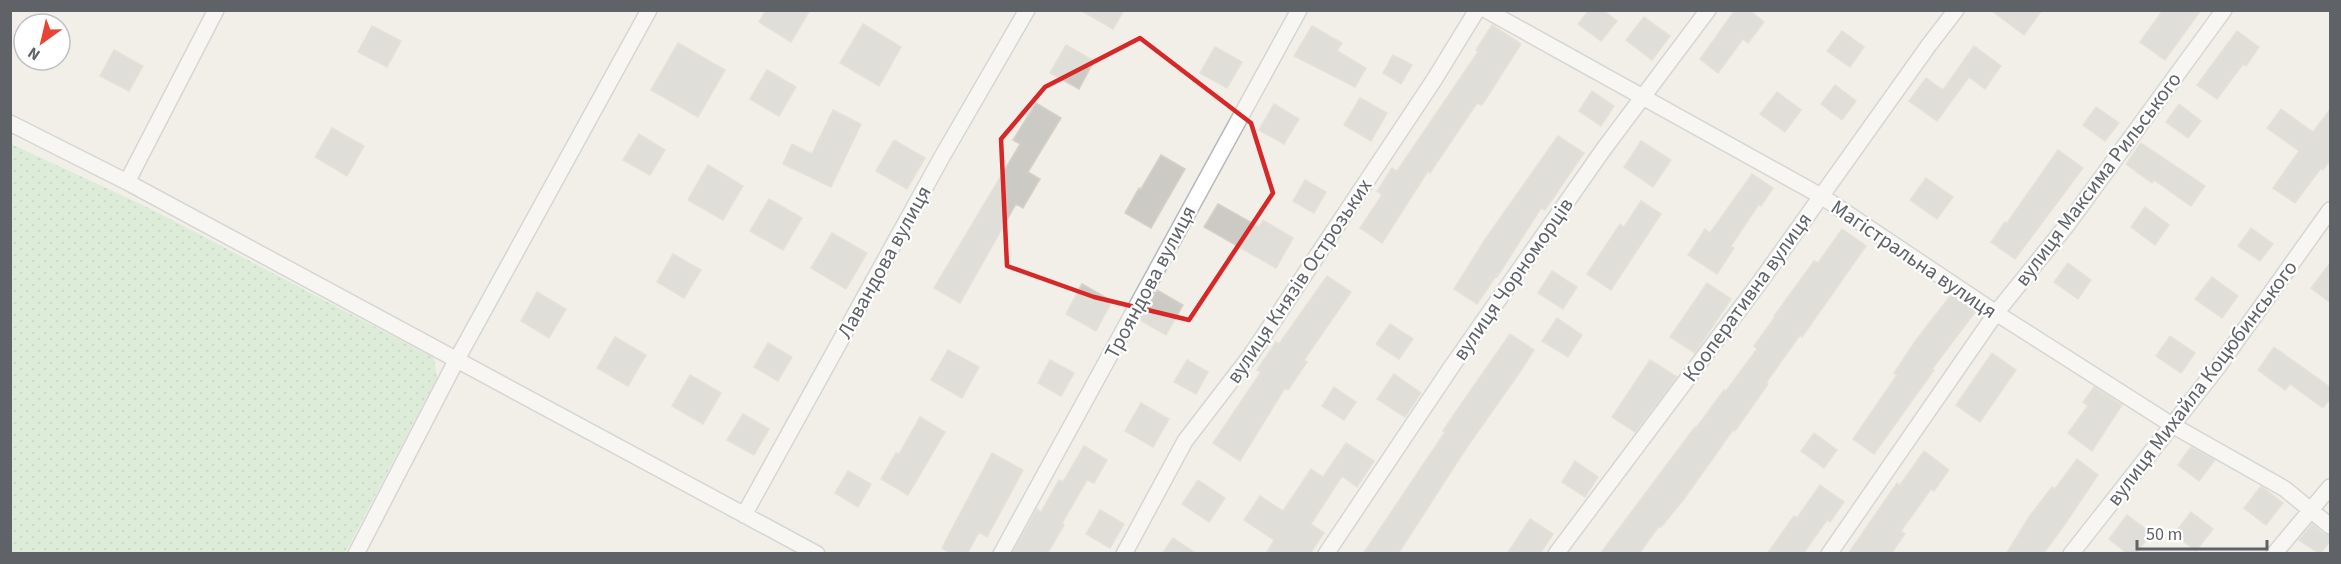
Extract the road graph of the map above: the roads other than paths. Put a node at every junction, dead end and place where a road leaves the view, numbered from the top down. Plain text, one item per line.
1 (216, 10) edge
2 (649, 10) edge
3 (1027, 10) edge
4 (1299, 10) edge
5 (1477, 10) edge
6 (1486, 10) edge
7 (1708, 10) edge
8 (1956, 10) edge
9 (2224, 10) edge
10 (1642, 99) junction
11 (10, 123) edge
12 (127, 183) junction
13 (1821, 196) junction
14 (2331, 210) edge
15 (1996, 313) junction
16 (456, 361) junction
17 (2172, 425) junction
18 (2331, 487) edge
19 (2311, 512) junction
20 (744, 515) junction
21 (2331, 526) edge
22 (356, 554) edge
23 (817, 554) edge
24 (1000, 554) edge
25 (1124, 554) edge
26 (1326, 554) edge
27 (1556, 554) edge
28 (1828, 554) edge
29 (2071, 554) edge
30 (2274, 554) edge

1 - 12 street
2 - 16 street
3 - 20 street, Лавандова вулиця
4 - 24 street, Трояндова вулиця
5 - 25 street, вулиця Князів Острозьких
6 - 10 street, Магістральна вулиця
7 - 10 street, вулиця Чорноморців
8 - 13 street, Кооперативна вулиця
9 - 15 street, вулиця Максима Рильського
10 - 13 street, Магістральна вулиця
10 - 26 street, вулиця Чорноморців
11 - 12 street
12 - 16 street
13 - 15 street, Магістральна вулиця
13 - 27 street, Кооперативна вулиця
14 - 17 street, вулиця Михайла Коцюбинського
15 - 17 street, Магістральна вулиця
15 - 28 street, вулиця Максима Рильського
16 - 20 street
16 - 22 street
17 - 19 street, Магістральна вулиця
17 - 29 street, вулиця Михайла Коцюбинського
18 - 19 street
19 - 21 street, Магістральна вулиця
19 - 30 street
20 - 23 street

